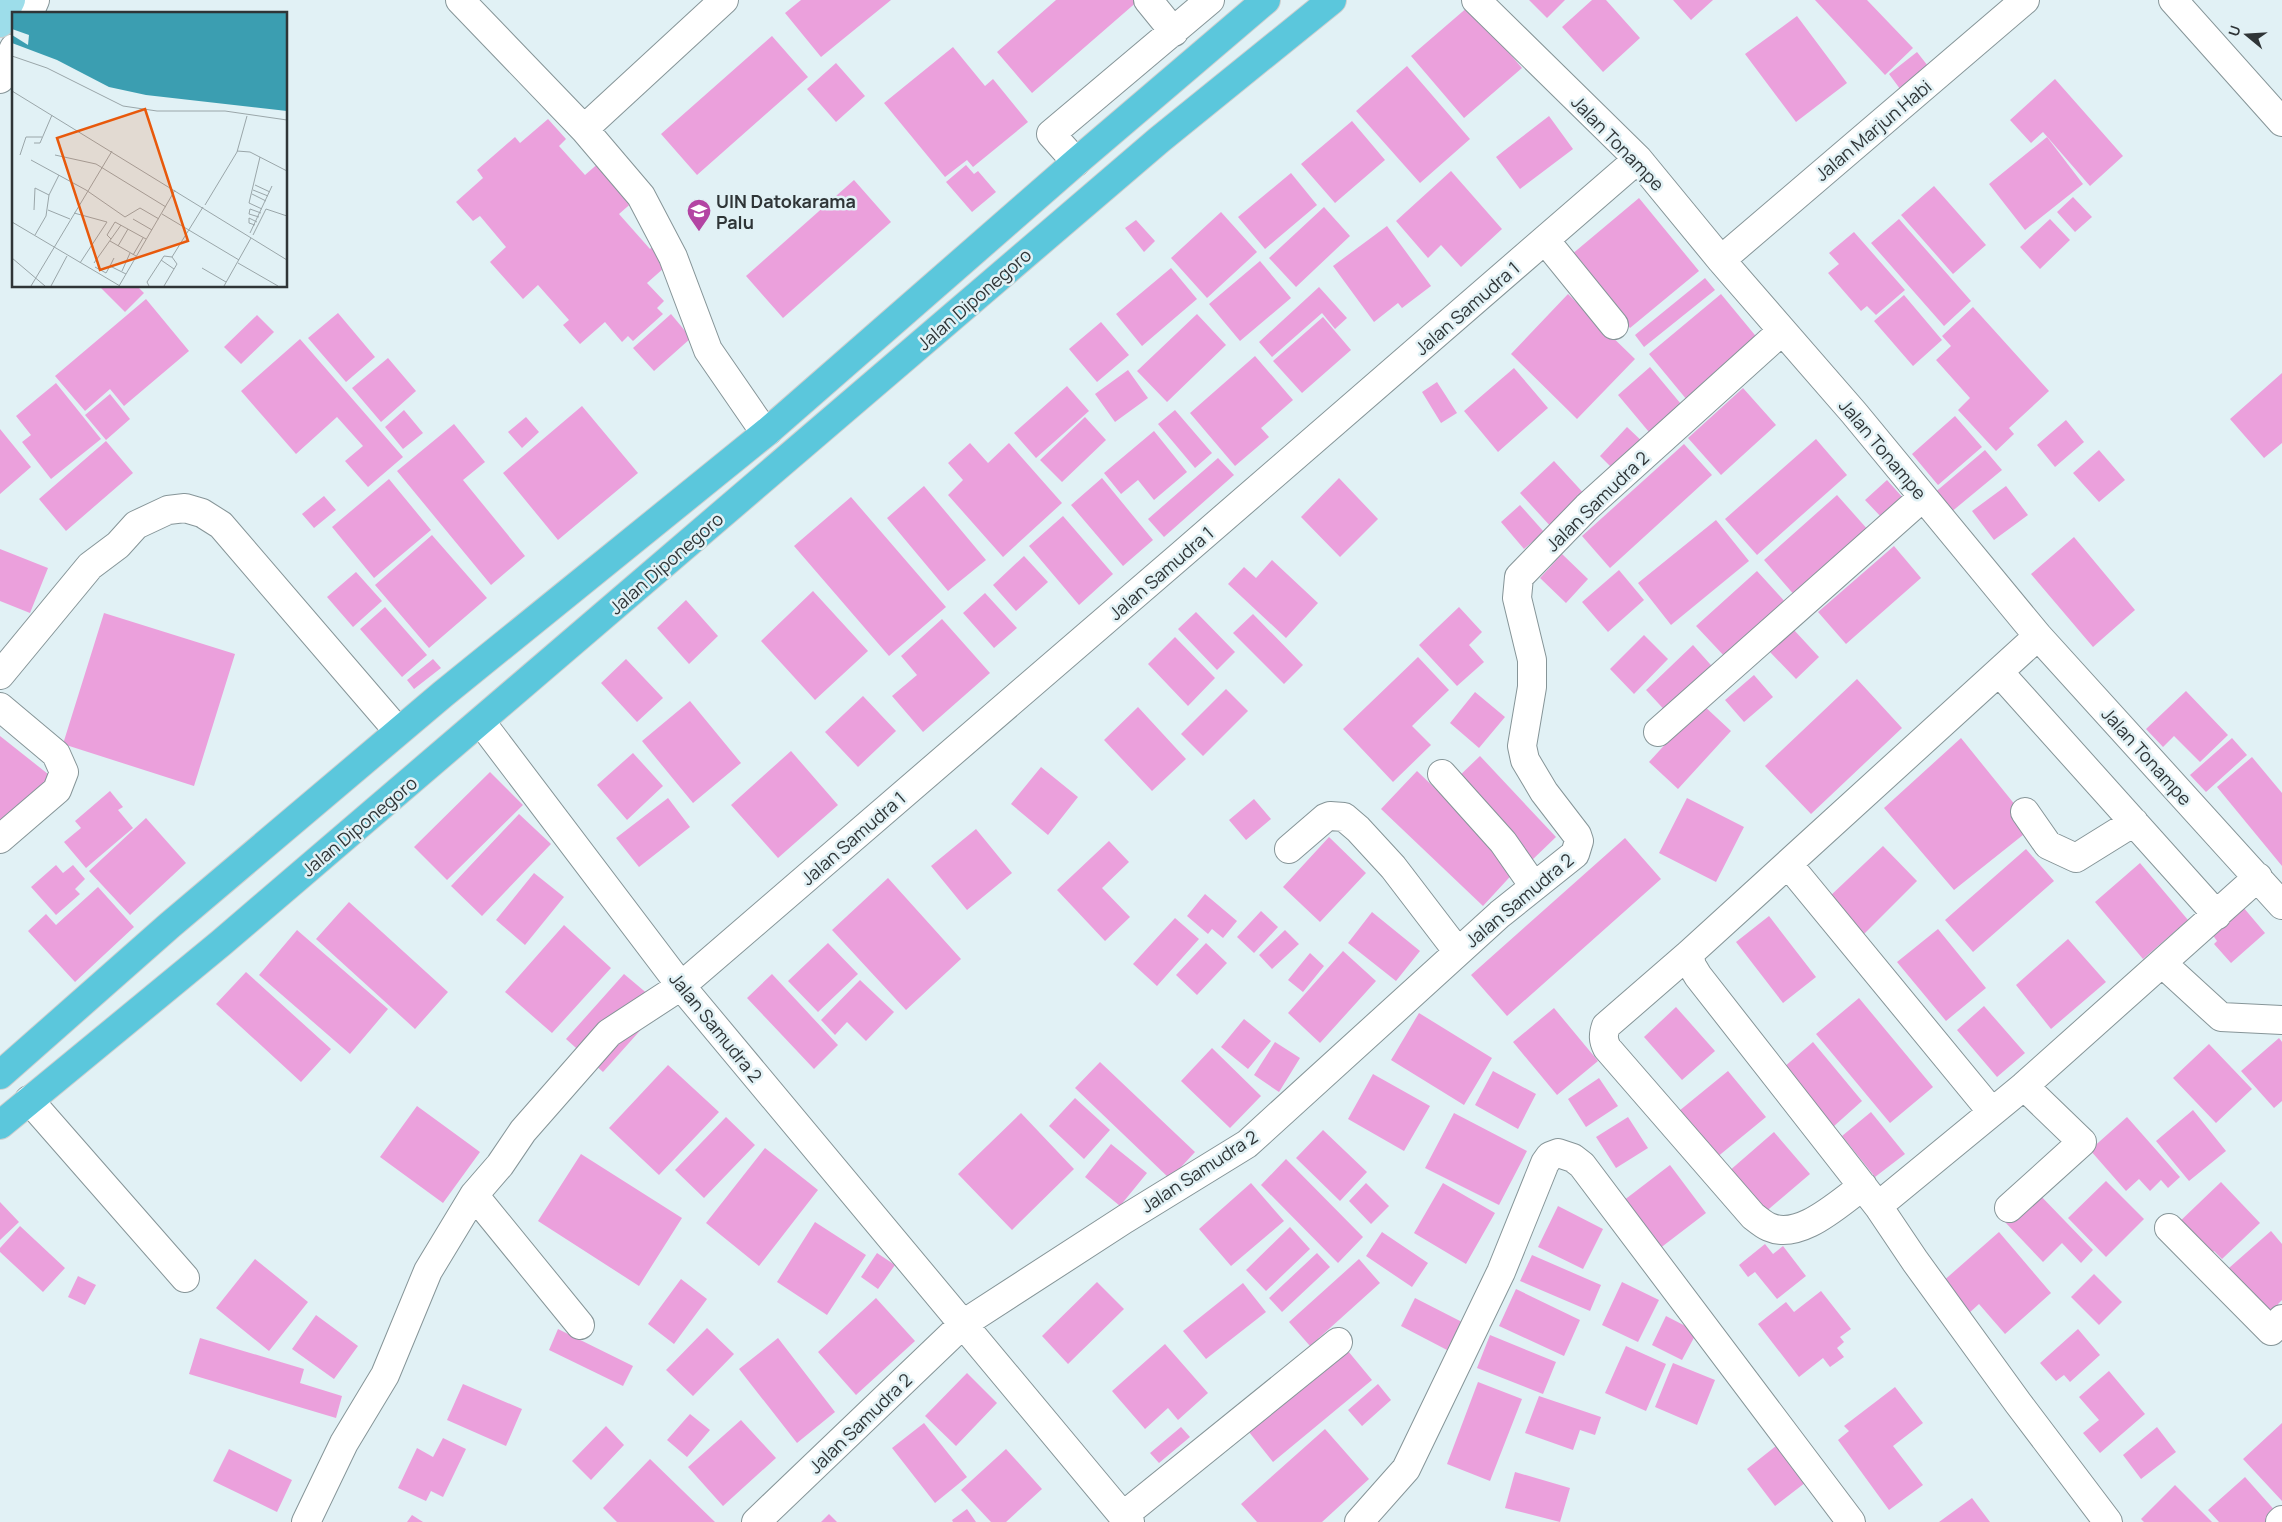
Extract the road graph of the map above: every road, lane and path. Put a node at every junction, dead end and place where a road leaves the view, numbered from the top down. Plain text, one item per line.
1 (10, 0) edge
2 (35, 0) edge
3 (460, 0) edge
4 (724, 0) edge
5 (1148, 0) edge
6 (1210, 0) edge
7 (1266, 0) edge
8 (1332, 0) edge
9 (1476, 0) edge
10 (2025, 0) edge
11 (2173, 0) edge
12 (30, 12) edge
13 (0, 23) edge
14 (1174, 32) junction
15 (12, 52) edge
16 (0, 79) edge
17 (2282, 122) edge
18 (584, 129) junction
19 (1638, 158) junction
20 (1076, 162) junction
21 (1546, 240) junction
22 (1720, 260) junction
23 (1614, 325) dead end
24 (1782, 331) junction
25 (768, 432) junction
26 (1923, 497) junction
27 (2038, 636) junction
28 (1999, 672) junction
29 (0, 675) edge
30 (0, 707) edge
31 (481, 722) junction
32 (398, 731) junction
33 (1658, 732) dead end
34 (1442, 774) dead end
35 (2025, 812) dead end
36 (2134, 822) junction
37 (0, 839) edge
38 (1289, 850) dead end
39 (1788, 864) junction
40 (2258, 877) junction
41 (1534, 886) junction
42 (2282, 905) edge
43 (2217, 915) junction
44 (1458, 952) junction
45 (1689, 954) junction
46 (2162, 963) junction
47 (681, 986) junction
48 (2282, 1020) edge
49 (0, 1076) edge
50 (2024, 1086) junction
51 (29, 1100) junction
52 (1992, 1112) junction
53 (0, 1125) edge
54 (474, 1196) junction
55 (1870, 1196) junction
56 (2008, 1208) dead end
57 (2169, 1228) dead end
58 (186, 1278) dead end
59 (963, 1324) junction
60 (580, 1325) dead end
61 (2278, 1331) edge
62 (1338, 1342) dead end
63 (1127, 1519) edge
64 (306, 1522) edge
65 (756, 1522) edge
66 (1359, 1522) edge
67 (1851, 1522) edge
68 (2108, 1522) edge

1 - 13 main road
2 - 12 street
3 - 18 street
4 - 18 street
5 - 14 street
6 - 14 street
7 - 20 highway, Jalan Diponegoro
8 - 31 highway, Jalan Diponegoro
9 - 19 street, Jalan Tonampe
10 - 22 street, Jalan Marjun Habi
11 - 17 street
14 - 20 street
15 - 16 street
18 - 25 street
19 - 21 street, Jalan Samudra 1
19 - 22 street, Jalan Tonampe
20 - 25 highway, Jalan Diponegoro
21 - 23 street
21 - 47 street, Jalan Samudra 1
22 - 24 street, Jalan Tonampe
24 - 26 street, Jalan Tonampe
24 - 41 street, Jalan Samudra 2
25 - 32 highway, Jalan Diponegoro
26 - 27 street, Jalan Tonampe
26 - 33 street
27 - 28 street
27 - 40 street, Jalan Tonampe
28 - 36 street
28 - 39 street
29 - 32 street
30 - 37 street
31 - 47 street, Jalan Samudra 2
31 - 51 highway, Jalan Diponegoro
32 - 49 highway, Jalan Diponegoro
34 - 41 street
35 - 36 street
36 - 43 street
38 - 44 street
39 - 45 street
39 - 52 street
40 - 42 street, Jalan Tonampe
40 - 43 street
41 - 44 street, Jalan Samudra 2
43 - 46 street
44 - 59 street, Jalan Samudra 2
45 - 55 street
45 - 55 street
46 - 48 street
46 - 50 street
47 - 54 street, Jalan Samudra 1
47 - 59 street, Jalan Samudra 2
50 - 52 street
50 - 56 street
51 - 53 highway, Jalan Diponegoro
51 - 58 street
52 - 55 street
54 - 60 street
54 - 64 street, Jalan Samudra 1
55 - 68 street
57 - 61 street
59 - 63 street, Jalan Samudra 2
59 - 65 street, Jalan Samudra 2
62 - 63 street
66 - 67 street

